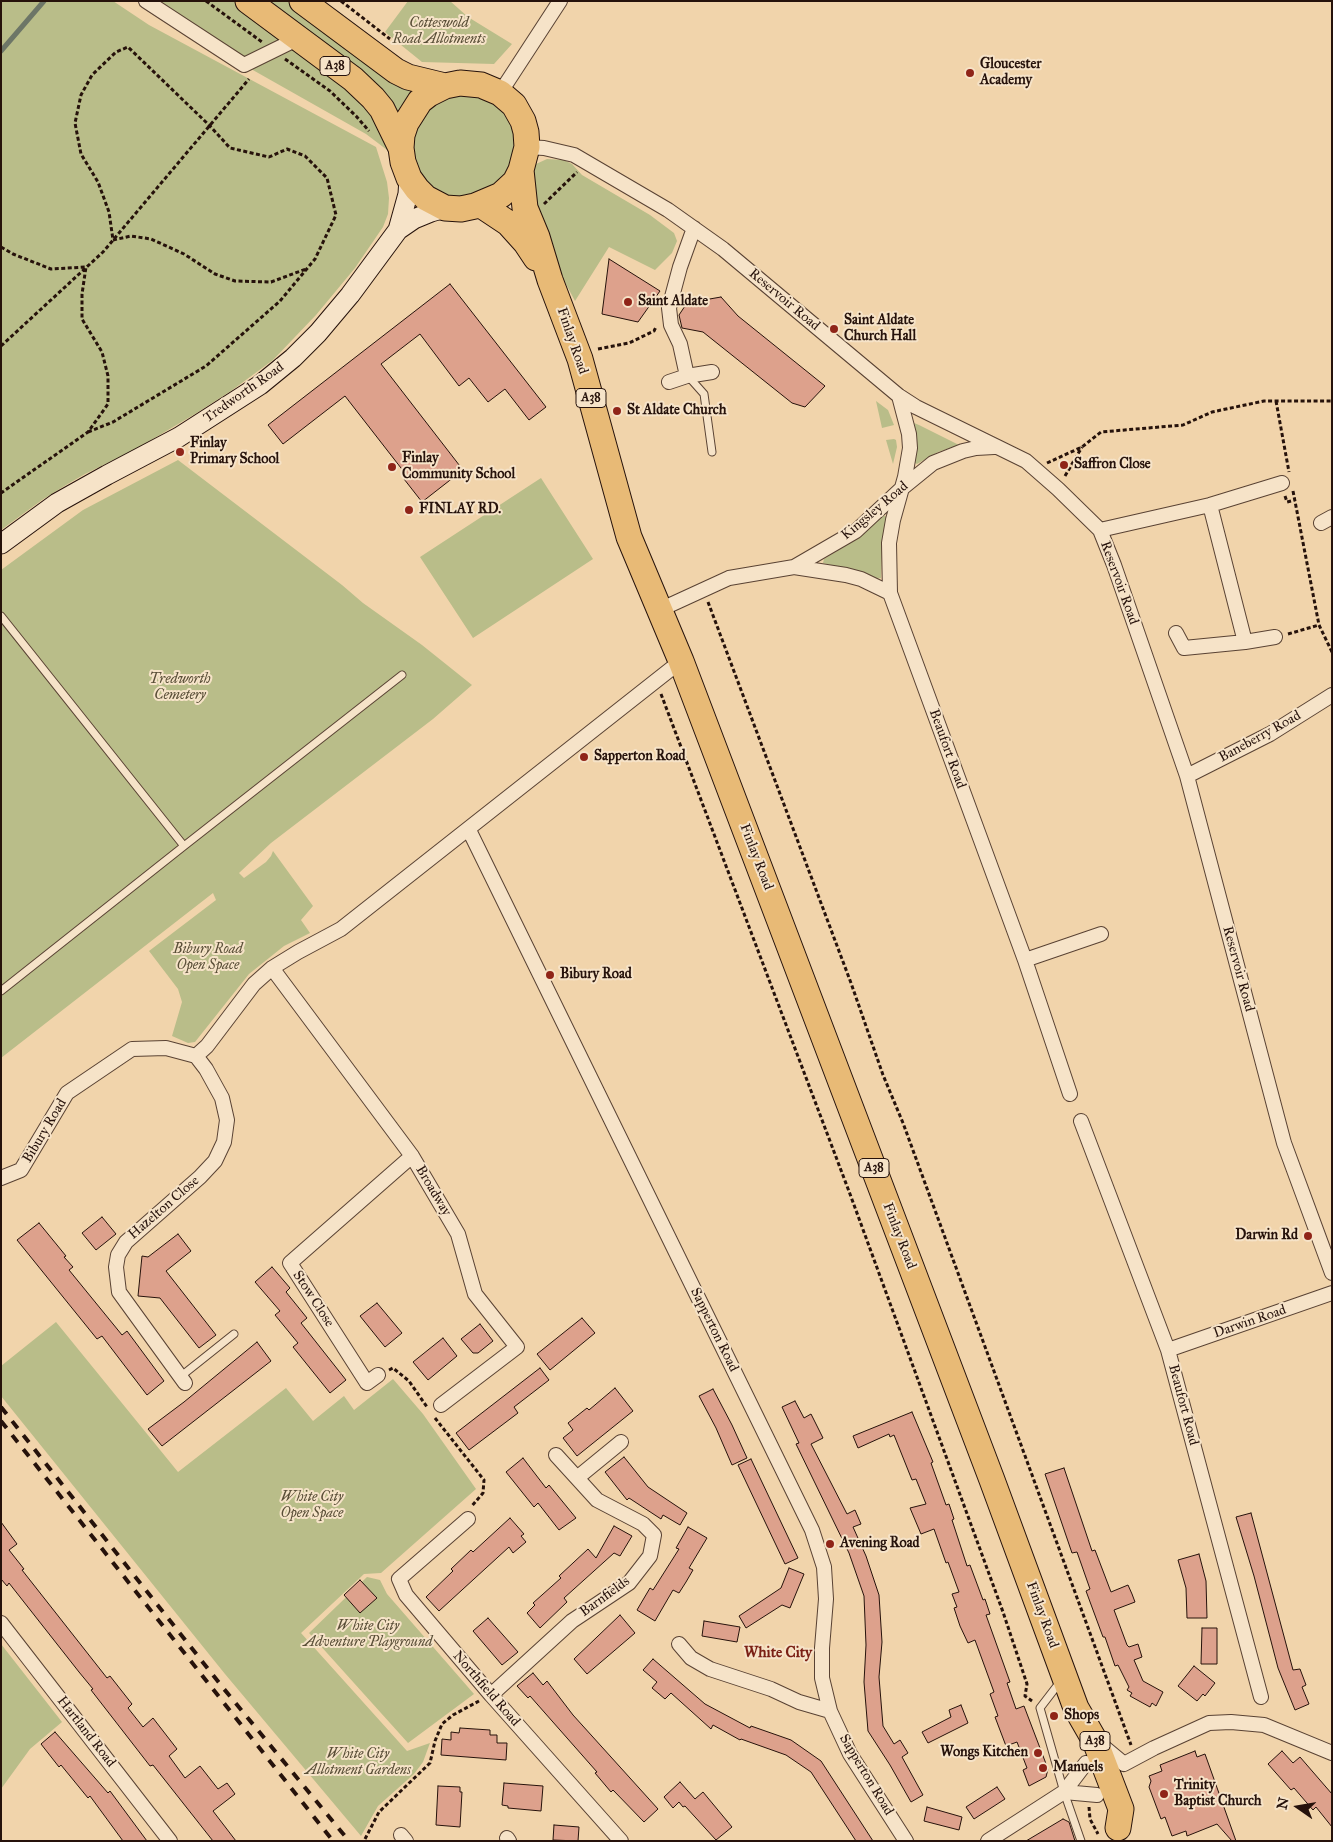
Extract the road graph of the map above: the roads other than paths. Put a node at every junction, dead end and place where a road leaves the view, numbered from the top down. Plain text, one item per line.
1 (146, 1) edge
2 (248, 1) edge
3 (302, 1) edge
4 (560, 1) edge
5 (299, 38) junction
6 (445, 86) junction
7 (500, 93) junction
8 (401, 148) junction
9 (524, 158) junction
10 (409, 178) junction
11 (481, 205) junction
12 (445, 208) junction
13 (694, 228) junction
14 (398, 230) junction
15 (550, 280) junction
16 (712, 372) dead end
17 (688, 376) junction
18 (669, 382) dead end
19 (899, 396) junction
20 (998, 446) junction
21 (712, 452) dead end
22 (1288, 479) road end
23 (901, 489) junction
24 (1210, 505) junction
25 (625, 518) junction
26 (1100, 530) junction
27 (1, 544) edge
28 (794, 567) junction
29 (890, 594) junction
30 (668, 606) junction
31 (1, 616) edge
32 (1176, 633) dead end
33 (1275, 637) road end
34 (1245, 642) junction
35 (682, 661) junction
36 (402, 675) dead end
37 (1332, 695) edge
38 (1187, 776) junction
39 (469, 830) junction
40 (184, 846) junction
41 (1101, 934) dead end
42 (1025, 960) junction
43 (272, 968) junction
44 (1, 991) edge
45 (196, 1056) junction
46 (1070, 1094) dead end
47 (1082, 1121) dead end
48 (412, 1156) junction
49 (1, 1178) edge
50 (1332, 1274) edge
51 (1332, 1293) edge
52 (234, 1334) dead end
53 (1168, 1350) junction
54 (378, 1374) dead end
55 (183, 1380) joint
56 (442, 1405) dead end
57 (621, 1442) dead end
58 (556, 1455) dead end
59 (576, 1478) junction
60 (468, 1519) dead end
61 (1, 1623) edge
62 (679, 1644) dead end
63 (1065, 1676) junction
64 (491, 1695) junction
65 (1261, 1697) dead end
66 (830, 1711) junction
67 (1085, 1746) junction
68 (1332, 1753) edge
69 (1064, 1792) junction
70 (1097, 1794) junction
71 (1115, 1830) edge
72 (170, 1841) edge
73 (621, 1841) edge
74 (906, 1841) edge
75 (988, 1841) edge
76 (1081, 1841) edge

1 - 5 street
2 - 5 highway, A38
3 - 6 highway, A38
4 - 7 street
5 - 8 highway, A38
6 - 7 highway, A38
6 - 8 highway, A38
7 - 9 highway, A38
8 - 10 highway, A38
9 - 11 highway
9 - 13 street, Reservoir Road
9 - 15 highway, Finlay Road / A38
10 - 12 highway, A38
10 - 14 street, Tredworth Road
11 - 12 highway
11 - 15 highway, Finlay Road / A38
12 - 14 street, Tredworth Road
13 - 17 street
13 - 19 street, Reservoir Road
14 - 27 street, Tredworth Road
15 - 25 highway, Finlay Road / A38
16 - 17 street
17 - 18 street
17 - 21 lane
19 - 20 street, Reservoir Road
19 - 23 street, Beaufort Road
20 - 23 street, Kingsley Road
20 - 26 street, Reservoir Road
22 - 24 street
23 - 28 street, Kingsley Road
23 - 29 street, Beaufort Road
24 - 26 street
24 - 34 street
25 - 30 highway, A38
25 - 35 highway, A38
26 - 38 street, Reservoir Road
28 - 29 street
28 - 30 street, Kingsley Road
29 - 42 street, Beaufort Road
30 - 35 highway, A38
31 - 40 lane
32 - 34 street
33 - 34 street
35 - 39 street
35 - 63 highway, Finlay Road / A38
36 - 40 lane
37 - 38 street, Baneberry Road
38 - 50 street, Reservoir Road
39 - 43 street
39 - 66 street, Sapperton Road
40 - 44 lane
41 - 42 street
42 - 46 street, Beaufort Road
43 - 45 street
43 - 48 street, Broadway
45 - 49 street, Bibury Road
45 - 55 street, Hazelton Close
47 - 53 street, Beaufort Road
48 - 54 street, Stow Close
48 - 56 street, Broadway
51 - 53 street, Darwin Road
52 - 55 lane
53 - 65 street, Beaufort Road
57 - 59 street
58 - 59 street, Barnfields
59 - 64 street, Barnfields
60 - 64 street, Northfield Road
61 - 72 street, Hartland Road
62 - 66 street
63 - 67 highway, Finlay Road / A38
63 - 69 lane
64 - 73 street, Northfield Road
66 - 74 street, Sapperton Road
67 - 68 street
67 - 69 street
67 - 70 highway, Finlay Road / A38
67 - 71 highway, Finlay Road / A38
69 - 70 street
69 - 75 street
69 - 76 lane
70 - 71 highway, Finlay Road / A38

